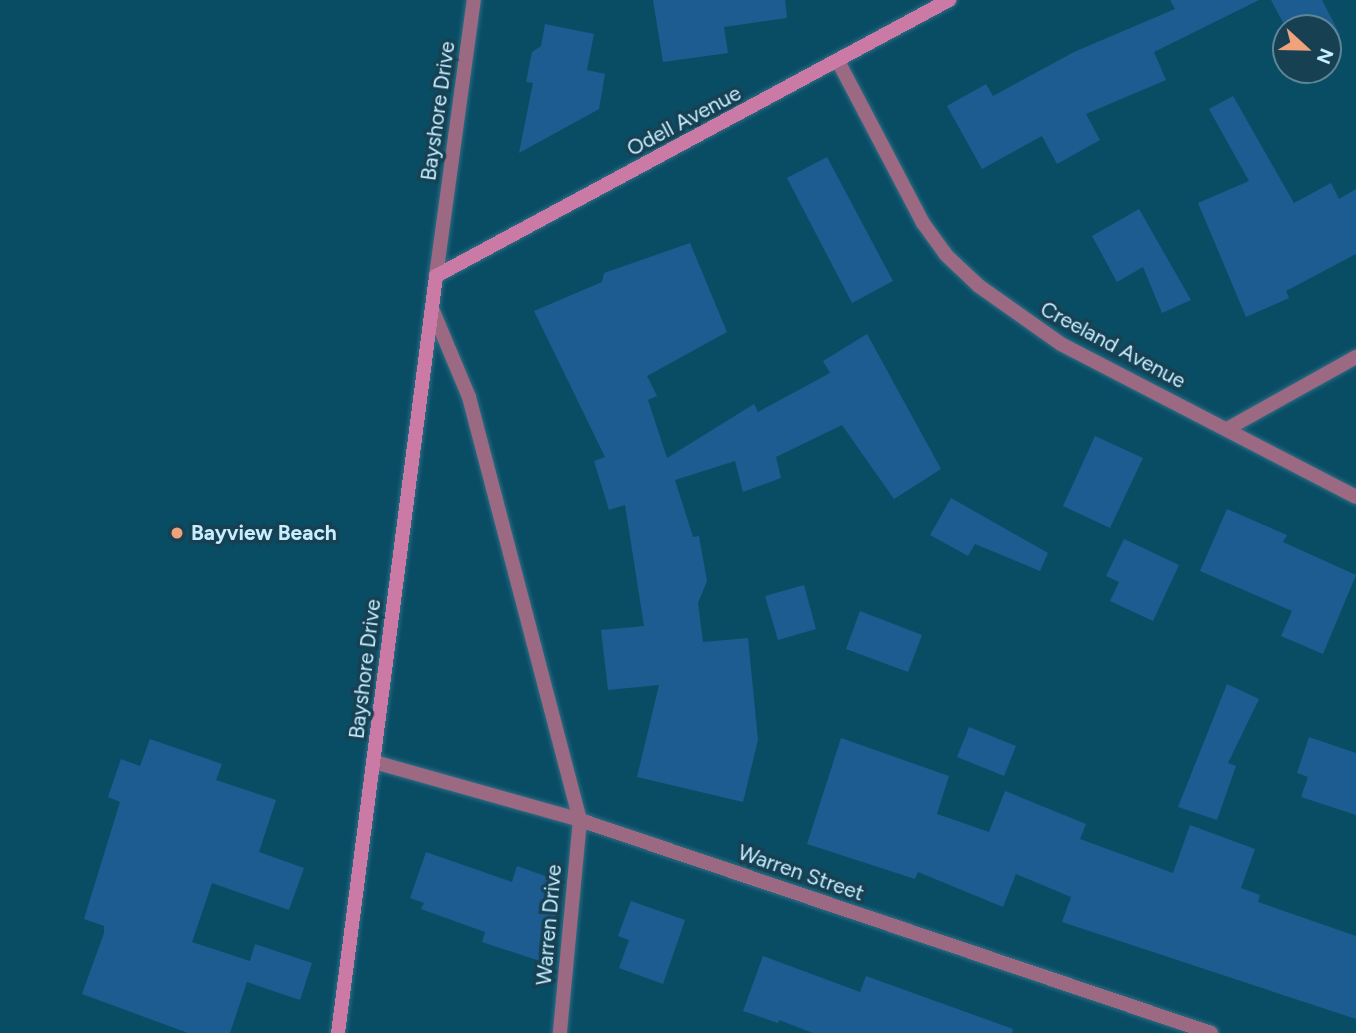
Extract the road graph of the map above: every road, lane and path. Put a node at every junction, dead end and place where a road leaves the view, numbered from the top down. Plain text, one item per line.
1 (474, 0) edge
2 (949, 0) edge
3 (839, 63) junction
4 (436, 276) junction
5 (433, 311) junction
6 (1356, 357) edge
7 (1227, 429) junction
8 (1356, 497) edge
9 (374, 762) junction
10 (580, 820) junction
11 (338, 1033) edge
12 (560, 1033) edge
13 (1211, 1033) edge

1 - 4 street, Bayshore Drive
2 - 3 main road, Odell Avenue
3 - 4 main road, Odell Avenue
3 - 7 street, Creeland Avenue
4 - 5 main road, Bayshore Drive
5 - 9 main road, Bayshore Drive
5 - 10 street, Bayshore Drive
6 - 7 street
7 - 8 street, Creeland Avenue
9 - 10 street, Warren Street
9 - 11 main road, Bayshore Drive
10 - 12 street, Warren Drive
10 - 13 street, Warren Street

